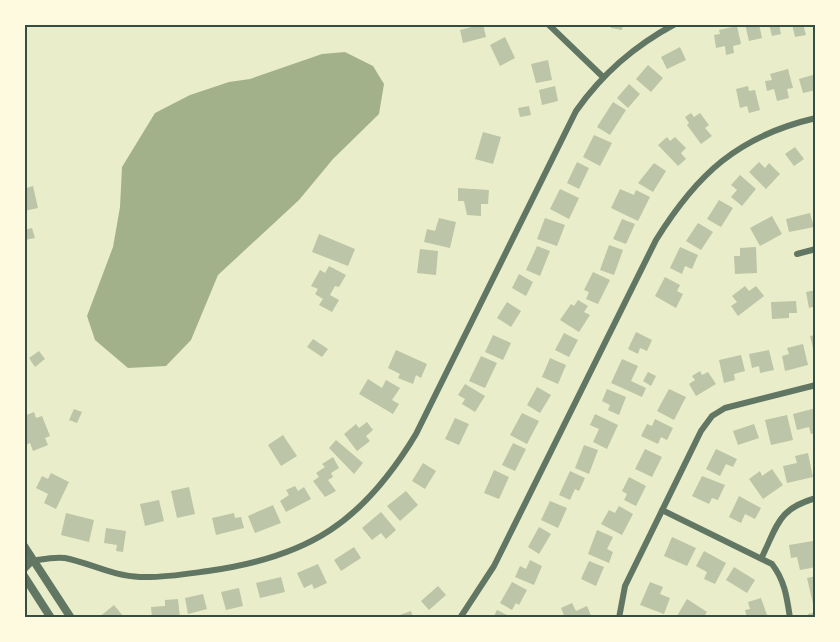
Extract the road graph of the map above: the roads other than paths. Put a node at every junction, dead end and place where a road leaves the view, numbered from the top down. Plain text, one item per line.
1 (548, 24) edge
2 (675, 24) edge
3 (602, 76) junction
4 (816, 118) edge
5 (816, 249) edge
6 (797, 254) dead end
7 (816, 385) edge
8 (816, 498) edge
9 (662, 510) junction
10 (24, 546) edge
11 (762, 557) junction
12 (33, 561) junction
13 (24, 562) edge
14 (24, 570) edge
15 (24, 576) edge
16 (51, 618) edge
17 (71, 618) edge
18 (460, 618) edge
19 (619, 618) edge
20 (790, 618) edge

1 - 3 street
2 - 3 street
3 - 12 street
4 - 18 street
5 - 6 street
7 - 9 street
8 - 11 street
9 - 11 street
9 - 19 street
10 - 12 street
11 - 20 street
12 - 13 street
12 - 14 street
12 - 17 street
15 - 16 street

